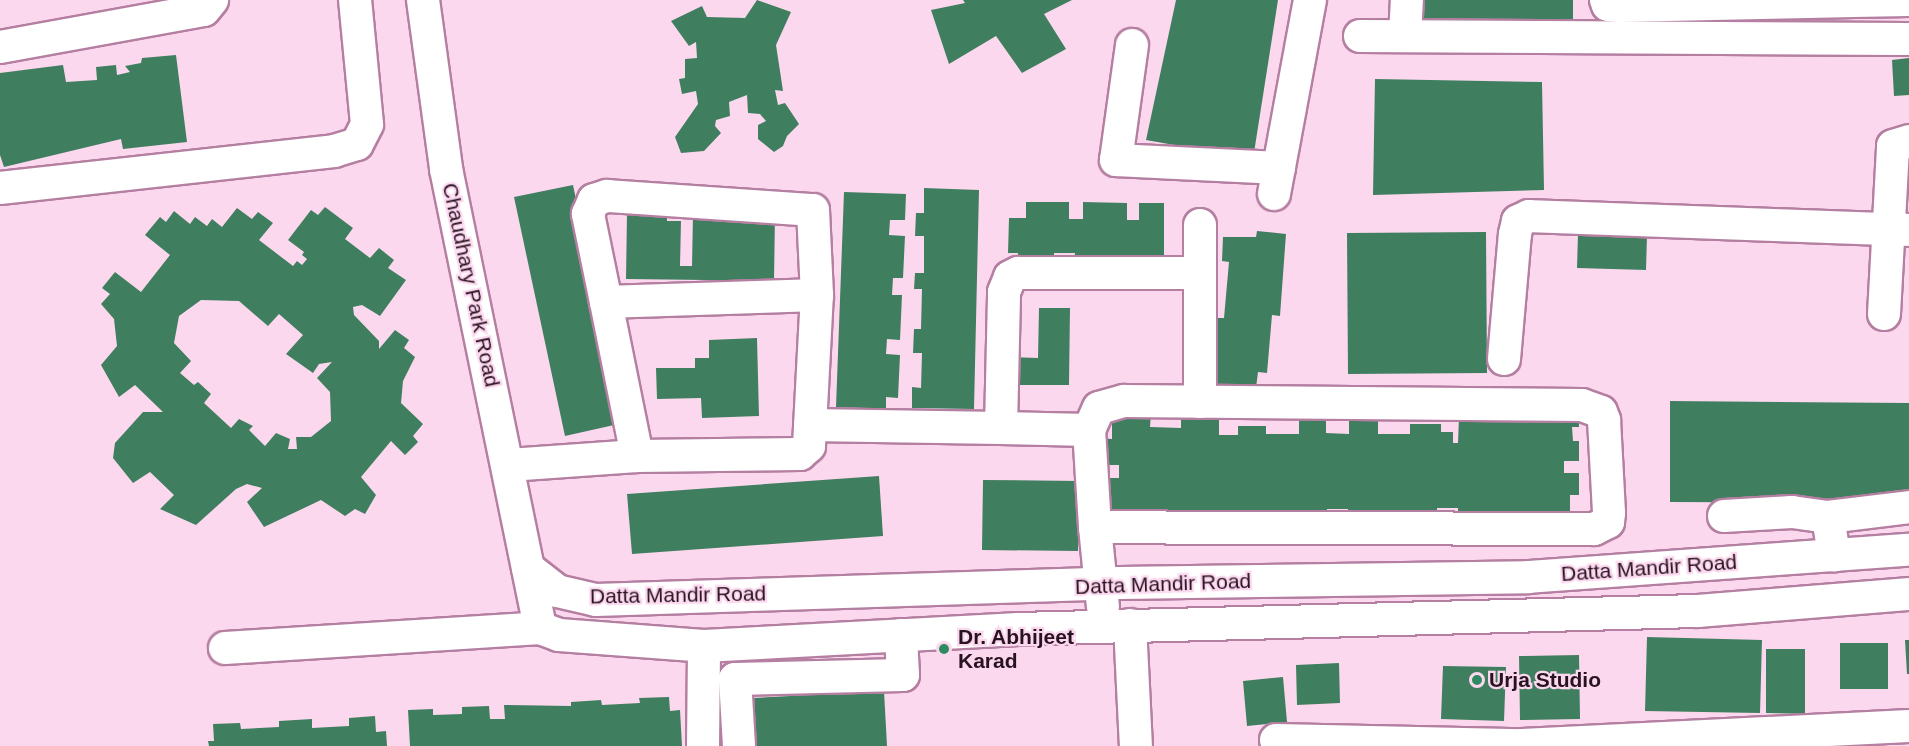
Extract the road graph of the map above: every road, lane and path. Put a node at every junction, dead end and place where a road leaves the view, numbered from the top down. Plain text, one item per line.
1 (212, 0) edge
2 (355, 0) edge
3 (423, 0) edge
4 (1310, 0) edge
5 (1407, 0) edge
6 (1586, 0) edge
7 (1606, 0) edge
8 (1909, 0) edge
9 (1769, 1) edge
10 (1360, 36) dead end
11 (1405, 36) junction
12 (1585, 38) junction
13 (1909, 39) edge
14 (1132, 45) dead end
15 (0, 46) edge
16 (1909, 141) edge
17 (0, 188) edge
18 (1200, 225) dead end
19 (1898, 229) edge
20 (1199, 273) junction
21 (817, 295) junction
22 (606, 302) junction
23 (1884, 314) dead end
24 (1503, 359) dead end
25 (1200, 402) junction
26 (810, 425) junction
27 (1001, 428) junction
28 (1089, 430) junction
29 (637, 456) junction
30 (509, 465) junction
31 (1909, 507) edge
32 (1724, 516) dead end
33 (1828, 517) junction
34 (1095, 527) junction
35 (1909, 550) edge
36 (1834, 556) junction
37 (528, 568) junction
38 (1102, 586) junction
39 (1909, 594) edge
40 (1117, 626) junction
41 (540, 628) junction
42 (901, 635) junction
43 (704, 646) junction
44 (225, 648) dead end
45 (1909, 726) edge
46 (1276, 740) dead end
47 (703, 746) edge
48 (738, 746) edge
49 (1136, 746) edge
50 (1522, 746) edge

1 - 15 street
2 - 17 street
3 - 30 street, Chaudhary Park Road
4 - 14 street
5 - 11 street
6 - 12 street
7 - 9 street
8 - 9 street
10 - 11 street
11 - 12 street
12 - 13 street
16 - 19 street
18 - 20 street
19 - 23 street
19 - 24 street
20 - 25 street
20 - 27 street
21 - 22 street
21 - 22 street
21 - 26 street
22 - 29 street
25 - 28 street
25 - 34 street
26 - 27 street
26 - 29 street
27 - 28 street
28 - 34 street
29 - 30 street
30 - 37 street, Chaudhary Park Road
31 - 33 street
32 - 33 street
33 - 36 street
34 - 38 street
35 - 36 street, Datta Mandir Road
36 - 38 street, Datta Mandir Road
37 - 38 street, Datta Mandir Road
37 - 41 street
38 - 40 street
39 - 40 street, Datta Mandir Road
40 - 42 street, Datta Mandir Road
40 - 49 street
41 - 43 street, Datta Mandir Road
41 - 44 street, Datta Mandir Road
42 - 43 street, Datta Mandir Road
42 - 48 street
43 - 47 street
45 - 50 street
46 - 50 street

